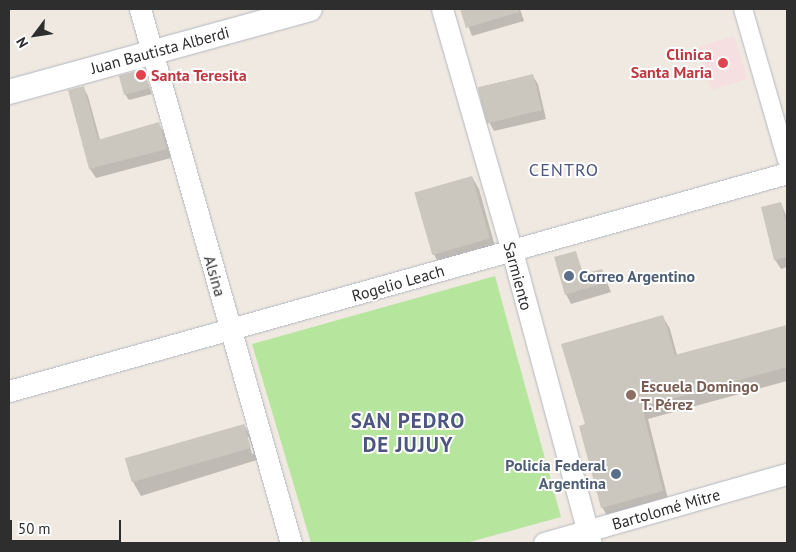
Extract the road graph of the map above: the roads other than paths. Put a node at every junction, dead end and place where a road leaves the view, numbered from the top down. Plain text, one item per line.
1 (140, 9) edge
2 (310, 9) edge
3 (442, 9) edge
4 (743, 9) edge
5 (153, 52) junction
6 (9, 92) edge
7 (787, 160) edge
8 (787, 173) edge
9 (512, 251) junction
10 (230, 330) junction
11 (9, 391) edge
12 (787, 474) edge
13 (589, 537) edge
14 (291, 543) edge
15 (544, 543) edge

1 - 5 street, Alsina
2 - 5 main road, Juan Bautista Alberdi
3 - 9 street, Sarmiento
4 - 7 street
5 - 6 main road, Juan Bautista Alberdi
5 - 10 street, Alsina
8 - 9 street, Rogelio Leach
9 - 10 street, Rogelio Leach
9 - 13 street, Sarmiento
10 - 11 street, Rogelio Leach
10 - 14 street, Alsina
12 - 13 street, Bartolomé Mitre
13 - 15 street, Bartolomé Mitre

